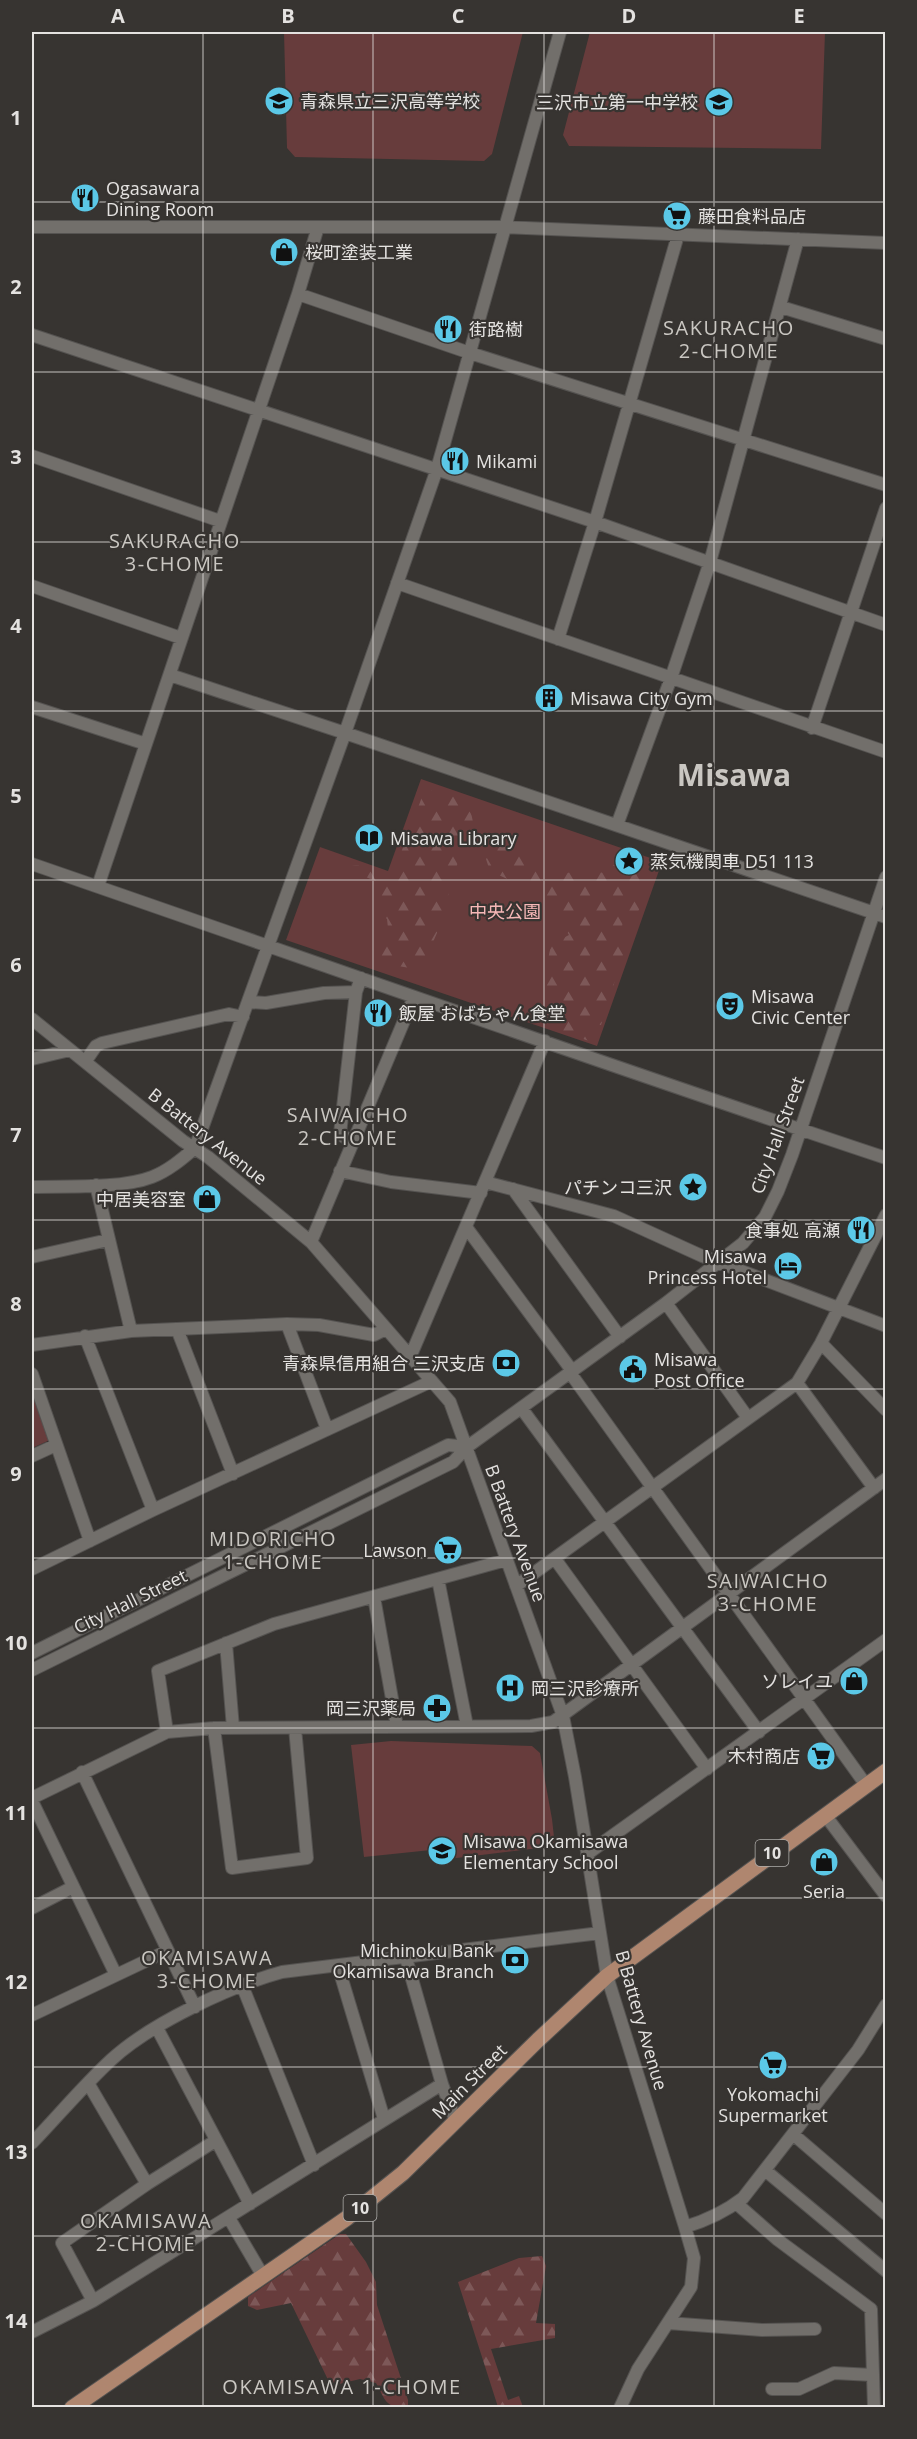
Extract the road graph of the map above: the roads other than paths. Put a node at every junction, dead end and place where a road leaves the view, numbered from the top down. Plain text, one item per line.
1 (560, 32) edge
2 (504, 226) junction
3 (32, 227) edge
4 (318, 227) junction
5 (678, 235) junction
6 (798, 239) junction
7 (885, 243) edge
8 (298, 294) junction
9 (781, 307) junction
10 (32, 335) edge
11 (885, 339) edge
12 (470, 353) junction
13 (630, 404) junction
14 (257, 411) junction
15 (744, 440) junction
16 (32, 456) edge
17 (437, 469) junction
18 (885, 485) edge
19 (885, 508) edge
20 (220, 521) junction
21 (596, 522) junction
22 (710, 562) junction
23 (397, 583) junction
24 (32, 586) edge
25 (850, 613) junction
26 (885, 625) edge
27 (181, 638) junction
28 (558, 639) junction
29 (170, 675) junction
30 (671, 678) junction
31 (32, 707) edge
32 (812, 728) junction
33 (345, 733) junction
34 (146, 744) junction
35 (885, 752) edge
36 (617, 825) junction
37 (32, 864) edge
38 (885, 877) edge
39 (98, 886) junction
40 (879, 915) edge
41 (268, 944) junction
42 (361, 978) junction
43 (356, 992) junction
44 (414, 997) junction
45 (248, 1002) junction
46 (243, 1017) junction
47 (32, 1019) edge
48 (545, 1041) junction
49 (70, 1050) junction
50 (32, 1059) edge
51 (85, 1062) junction
52 (801, 1128) junction
53 (353, 1143) junction
54 (195, 1148) junction
55 (885, 1158) edge
56 (340, 1171) junction
57 (96, 1185) junction
58 (32, 1186) edge
59 (483, 1187) junction
60 (513, 1189) junction
61 (885, 1215) edge
62 (466, 1227) junction
63 (108, 1240) junction
64 (311, 1242) junction
65 (32, 1257) edge
66 (721, 1262) junction
67 (666, 1303) junction
68 (839, 1308) junction
69 (287, 1324) junction
70 (885, 1326) edge
71 (177, 1329) junction
72 (386, 1329) junction
73 (131, 1331) junction
74 (86, 1336) junction
75 (620, 1337) junction
76 (821, 1343) junction
77 (32, 1345) edge
78 (411, 1355) junction
79 (572, 1373) junction
80 (32, 1374) edge
81 (432, 1381) junction
82 (797, 1383) junction
83 (522, 1409) junction
84 (885, 1410) edge
85 (748, 1418) junction
86 (327, 1429) junction
87 (56, 1445) junction
88 (466, 1448) junction
89 (32, 1456) edge
90 (234, 1474) junction
91 (885, 1479) edge
92 (653, 1488) junction
93 (874, 1488) junction
94 (153, 1510) junction
95 (606, 1522) junction
96 (90, 1541) junction
97 (555, 1559) junction
98 (506, 1560) junction
99 (32, 1569) edge
100 (438, 1579) junction
101 (516, 1586) junction
102 (729, 1593) junction
103 (374, 1597) junction
104 (682, 1628) junction
105 (885, 1640) edge
106 (226, 1643) junction
107 (32, 1653) edge
108 (631, 1665) junction
109 (32, 1670) edge
110 (805, 1700) junction
111 (563, 1716) junction
112 (467, 1726) junction
113 (397, 1727) junction
114 (214, 1728) junction
115 (233, 1728) junction
116 (295, 1728) junction
117 (167, 1732) junction
118 (759, 1732) junction
119 (707, 1769) junction
120 (885, 1771) edge
121 (82, 1773) junction
122 (866, 1785) junction
123 (32, 1800) edge
124 (825, 1815) junction
125 (587, 1854) junction
126 (73, 1887) junction
127 (885, 1896) edge
128 (32, 1908) edge
129 (600, 1933) junction
130 (167, 1951) junction
131 (406, 1958) junction
132 (338, 1966) junction
133 (116, 1975) junction
134 (607, 1976) junction
135 (242, 1985) junction
136 (885, 2006) edge
137 (195, 2007) junction
138 (32, 2015) edge
139 (157, 2028) junction
140 (88, 2084) junction
141 (442, 2084) junction
142 (384, 2119) junction
143 (456, 2122) junction
144 (794, 2134) junction
145 (215, 2140) junction
146 (32, 2144) edge
147 (314, 2165) junction
148 (766, 2171) junction
149 (147, 2184) junction
150 (736, 2203) junction
151 (250, 2204) junction
152 (885, 2214) edge
153 (229, 2218) junction
154 (686, 2227) junction
155 (885, 2271) edge
156 (263, 2276) junction
157 (93, 2301) junction
158 (668, 2323) junction
159 (815, 2329) dead end
160 (32, 2332) edge
161 (873, 2375) junction
162 (772, 2389) dead end
163 (72, 2408) edge
164 (620, 2408) edge
165 (874, 2408) edge

1 - 2 street
2 - 4 street
2 - 5 street
2 - 12 street
3 - 4 street
4 - 8 street
5 - 6 street
5 - 13 street
6 - 7 street
6 - 9 street
8 - 12 street
8 - 14 street
9 - 11 street
9 - 15 street
10 - 14 street
12 - 13 street
12 - 17 street
13 - 15 street
13 - 21 street
14 - 17 street
14 - 20 street
15 - 18 street
15 - 22 street
16 - 20 street
17 - 21 street
17 - 23 street
19 - 25 street
20 - 27 street
21 - 22 street
21 - 28 street
22 - 25 street
22 - 30 street
23 - 28 street
23 - 33 street
24 - 27 street
25 - 26 street
25 - 32 street
27 - 29 street
28 - 30 street
29 - 33 street
29 - 34 street
30 - 32 street
30 - 36 street
31 - 34 street
32 - 35 street
33 - 36 street
33 - 41 street
34 - 39 street
36 - 40 street
37 - 39 street
38 - 40 street, City Hall Street
39 - 41 street
40 - 52 street, City Hall Street
41 - 42 street
41 - 45 street
42 - 43 street
42 - 44 street
43 - 45 street
43 - 53 street
44 - 48 street
44 - 53 street
45 - 46 street
46 - 51 street
46 - 54 street
47 - 49 street, B Battery Avenue
48 - 52 street
48 - 59 street
49 - 50 street
49 - 51 street, B Battery Avenue
51 - 54 street, B Battery Avenue
52 - 55 street
52 - 66 street, City Hall Street
53 - 56 street
54 - 57 street
54 - 64 street, B Battery Avenue
56 - 59 street
56 - 64 street
57 - 58 street
57 - 63 street
59 - 60 street
59 - 62 street
60 - 66 street
60 - 75 street
61 - 68 street
62 - 78 street
62 - 79 street
63 - 65 street
63 - 73 street
64 - 72 street, B Battery Avenue
66 - 67 street, City Hall Street
66 - 68 street
67 - 75 street, City Hall Street
67 - 85 street
68 - 70 street
68 - 76 street
69 - 71 street
69 - 72 street
69 - 86 street
71 - 73 street
71 - 90 street
72 - 78 street, B Battery Avenue
73 - 74 street
74 - 77 street
74 - 94 street
75 - 79 street, City Hall Street
76 - 82 street
76 - 84 street
78 - 81 street, B Battery Avenue
79 - 83 street, City Hall Street
79 - 92 street
80 - 87 street
81 - 86 street
81 - 88 street, B Battery Avenue
82 - 85 street
82 - 93 street
83 - 88 street, City Hall Street
83 - 95 street
85 - 92 street
86 - 90 street
87 - 89 street
87 - 96 street
88 - 98 street, B Battery Avenue
88 - 107 street, City Hall Street
88 - 109 street, City Hall Street
90 - 94 street
91 - 93 street
92 - 95 street
92 - 102 street
93 - 102 street
94 - 96 street
95 - 97 street
95 - 104 street
96 - 99 street
97 - 101 street
97 - 108 street
98 - 100 street
98 - 101 street, B Battery Avenue
100 - 103 street
100 - 112 street
101 - 111 street, B Battery Avenue
102 - 104 street
102 - 110 street
103 - 106 street
103 - 113 street
104 - 108 street
104 - 118 street
105 - 110 street
106 - 115 street
106 - 117 street
108 - 111 street
108 - 119 street
110 - 118 street
110 - 122 street
111 - 112 street
111 - 125 street, B Battery Avenue
112 - 113 street
113 - 116 street
114 - 115 street
114 - 116 street
114 - 117 street
115 - 116 street
117 - 121 street
118 - 119 street
119 - 125 street
120 - 122 main road, Main Street / 10
121 - 123 street
121 - 130 street
122 - 124 main road, Main Street / 10
123 - 126 street
124 - 127 street
124 - 134 main road, Main Street / 10
125 - 129 street, B Battery Avenue
126 - 128 street
126 - 133 street
129 - 131 street
129 - 134 street, B Battery Avenue
130 - 133 street
130 - 137 street
131 - 132 street
131 - 141 street
132 - 135 street
132 - 142 street
133 - 138 street
134 - 143 main road, Main Street / 10
134 - 154 street, B Battery Avenue
135 - 137 street
135 - 147 street
136 - 144 street
137 - 139 street
139 - 140 street
139 - 145 street
140 - 146 street
140 - 149 street
141 - 142 street
141 - 143 street
142 - 147 street
143 - 156 main road, Main Street / 10
144 - 148 street
144 - 152 street
145 - 149 street
145 - 151 street
147 - 151 street
148 - 150 street
148 - 155 street
149 - 157 street
150 - 154 street
150 - 161 street
151 - 153 street
153 - 156 street
153 - 157 street
154 - 158 street, B Battery Avenue
156 - 163 main road, Main Street / 10
157 - 160 street
158 - 159 street
158 - 164 street, B Battery Avenue
161 - 162 street
161 - 165 street

